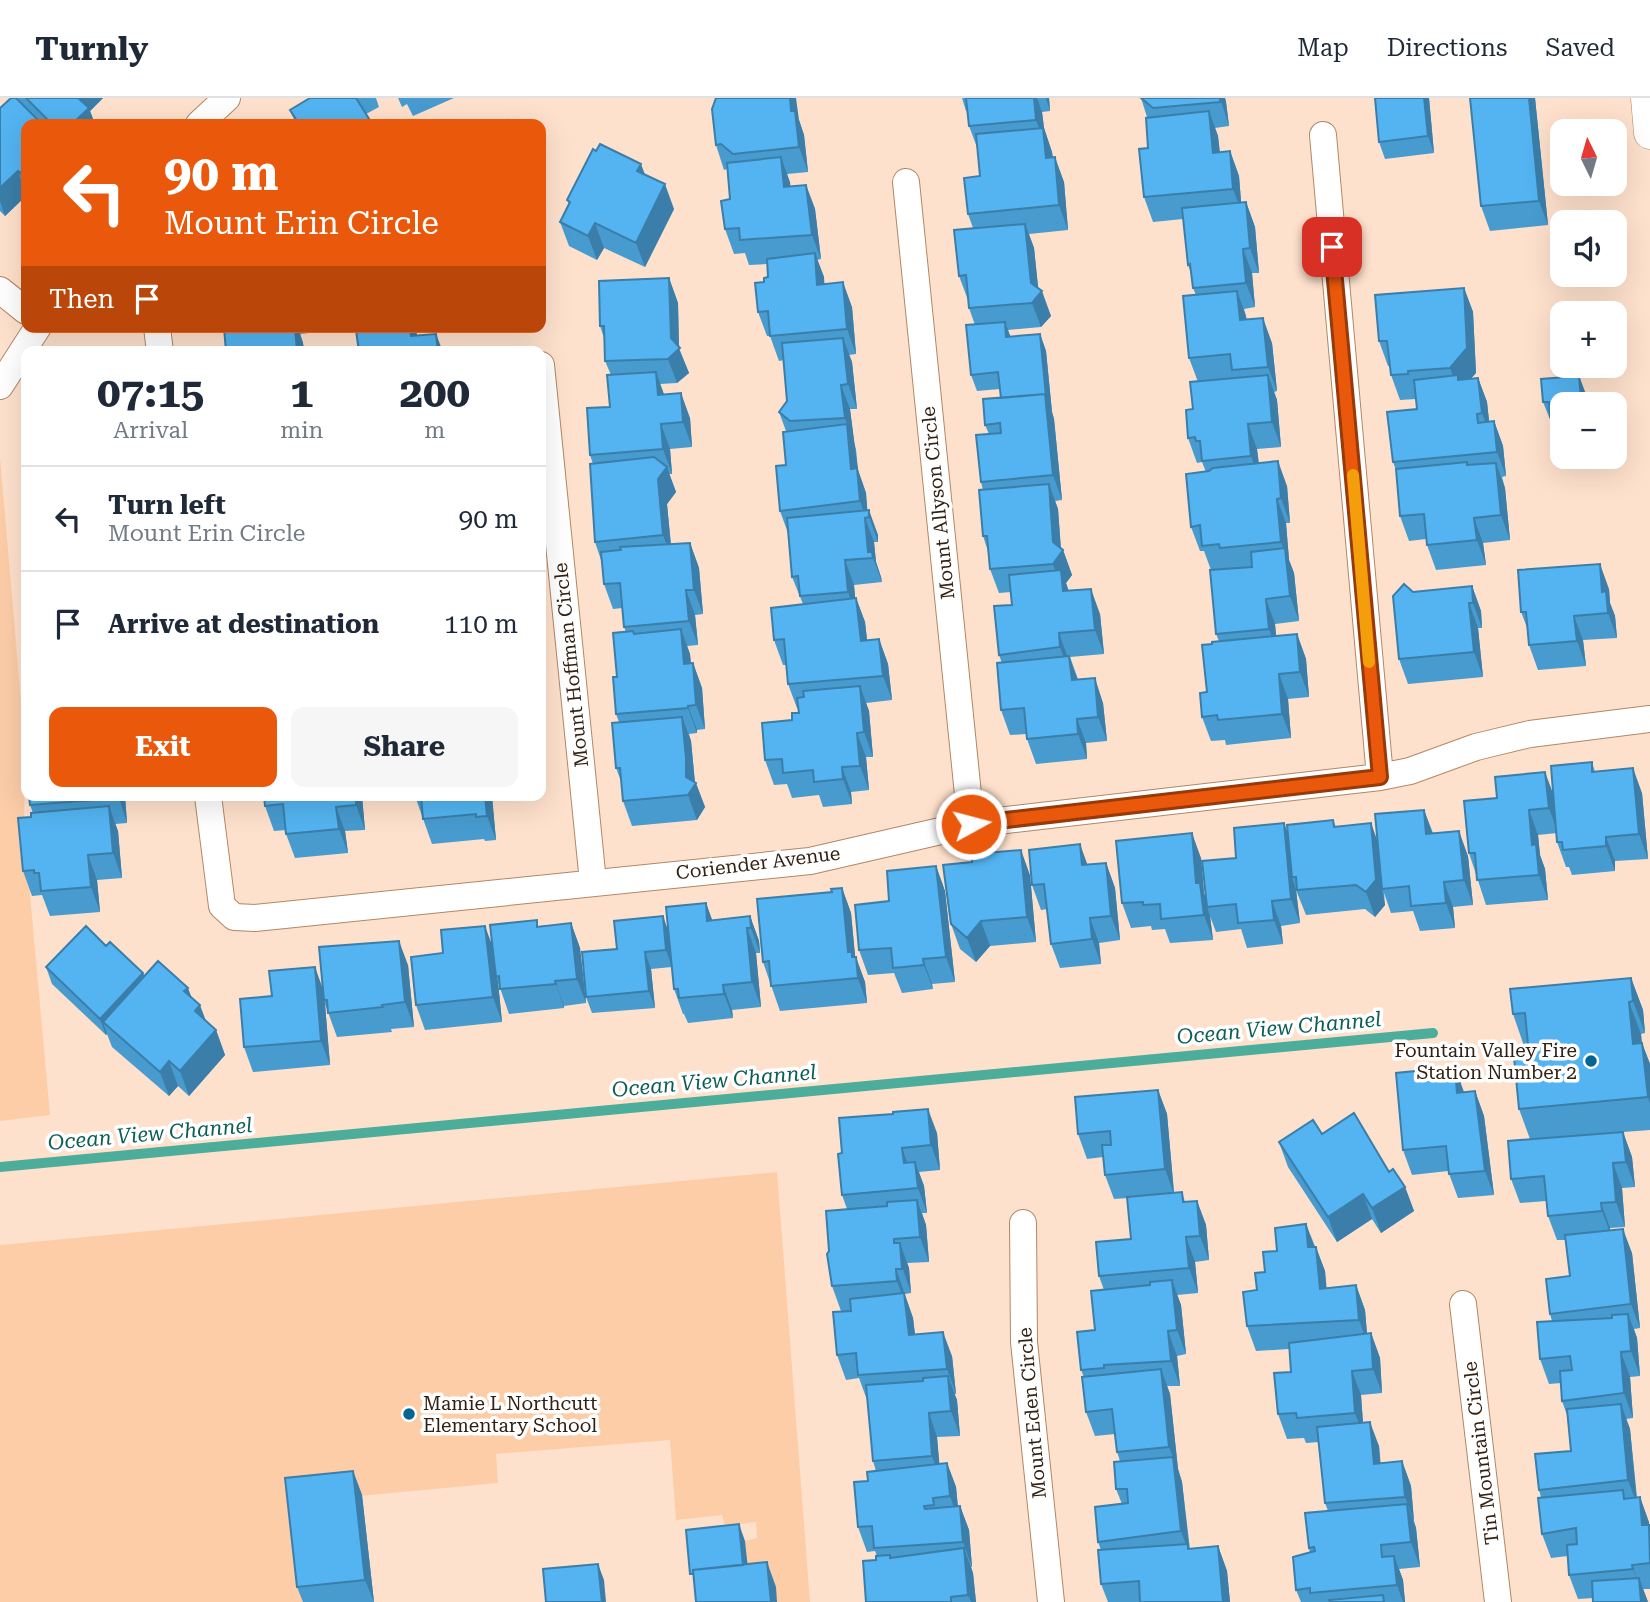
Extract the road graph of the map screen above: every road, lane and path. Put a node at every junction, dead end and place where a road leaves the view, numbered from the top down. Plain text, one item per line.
1 (227, 98) edge
2 (1647, 98) edge
3 (204, 119) edge
4 (1650, 133) edge
5 (1323, 135) dead end
6 (906, 182) dead end
7 (0, 290) edge
8 (21, 308) edge
9 (21, 353) edge
10 (0, 386) edge
11 (546, 413) edge
12 (1650, 719) edge
13 (1380, 777) junction
14 (209, 801) edge
15 (971, 824) junction
16 (593, 882) junction
17 (1023, 1223) dead end
18 (1463, 1304) dead end
19 (1051, 1602) edge
20 (1498, 1602) edge

1 - 3 street
2 - 4 street
5 - 13 street
6 - 15 street, Mount Allyson Circle
7 - 8 street
9 - 10 street
11 - 16 street, Mount Hoffman Circle
12 - 13 street, Coriender Avenue
13 - 15 street, Coriender Avenue
14 - 16 street, Coriender Avenue
15 - 16 street, Coriender Avenue
17 - 19 street, Mount Eden Circle
18 - 20 street, Tin Mountain Circle

